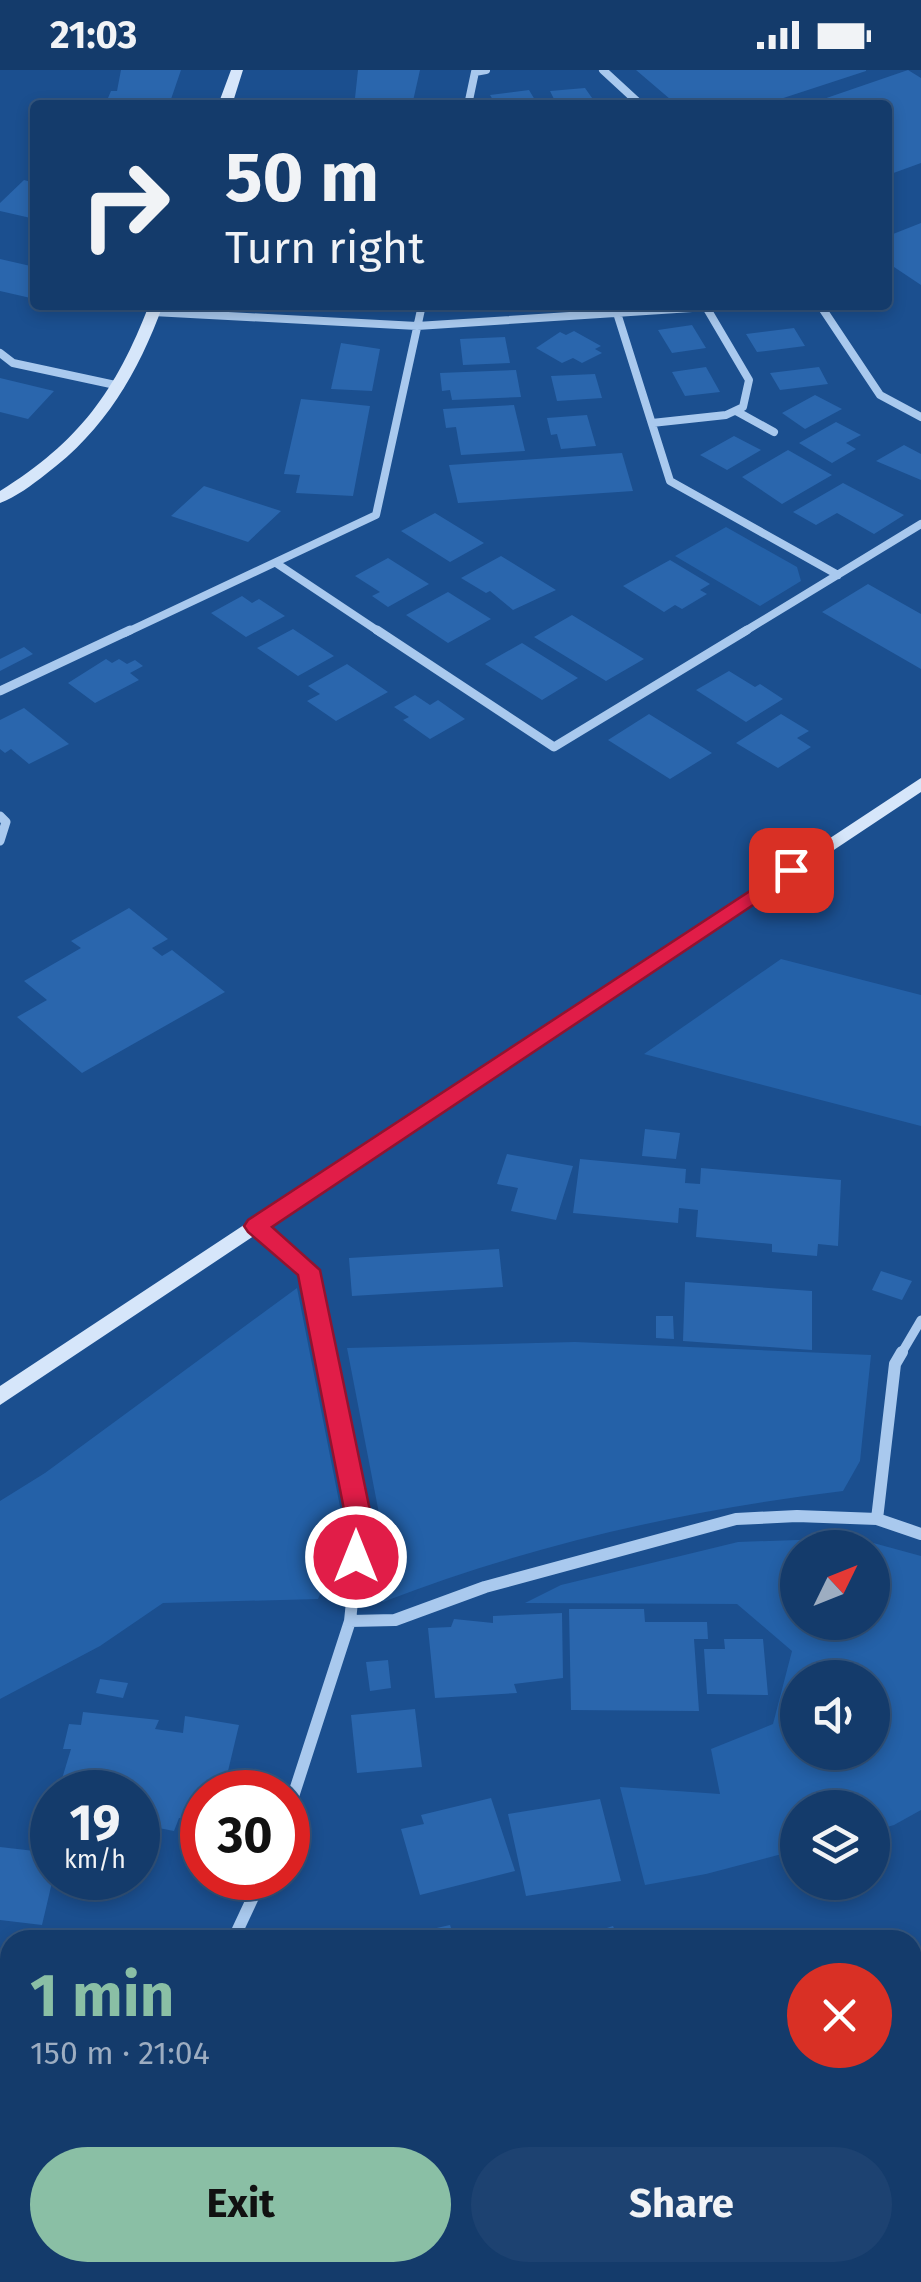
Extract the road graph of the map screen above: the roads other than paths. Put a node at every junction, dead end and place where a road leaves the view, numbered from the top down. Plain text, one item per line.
1 (237, 70) edge
2 (486, 70) edge
3 (603, 70) edge
4 (227, 100) edge
5 (469, 100) edge
6 (636, 100) edge
7 (155, 310) edge
8 (170, 310) edge
9 (421, 310) edge
10 (662, 310) edge
11 (708, 310) edge
12 (823, 310) edge
13 (617, 313) junction
14 (417, 326) junction
15 (0, 353) edge
16 (121, 386) junction
17 (736, 412) junction
18 (921, 417) edge
19 (652, 423) junction
20 (774, 432) dead end
21 (0, 498) edge
22 (921, 524) edge
23 (276, 564) junction
24 (838, 575) junction
25 (0, 691) edge
26 (921, 784) edge
27 (0, 816) edge
28 (0, 841) edge
29 (256, 1226) junction
30 (921, 1320) edge
31 (0, 1396) edge
32 (877, 1519) junction
33 (921, 1534) edge
34 (350, 1621) junction
35 (302, 1770) edge
36 (252, 1900) edge
37 (238, 1930) edge

1 - 4 street
2 - 5 street
3 - 6 street
7 - 16 street
8 - 14 street
9 - 14 street
10 - 13 street
11 - 17 street
12 - 18 street
13 - 14 street
13 - 19 street
14 - 23 street
15 - 16 street
16 - 21 street
17 - 19 street
17 - 20 street
19 - 24 street
22 - 24 street
23 - 24 street
23 - 25 street
26 - 29 street
27 - 28 street
29 - 31 street
29 - 34 street
30 - 32 street
32 - 33 street
32 - 34 street
34 - 35 street
36 - 37 street

